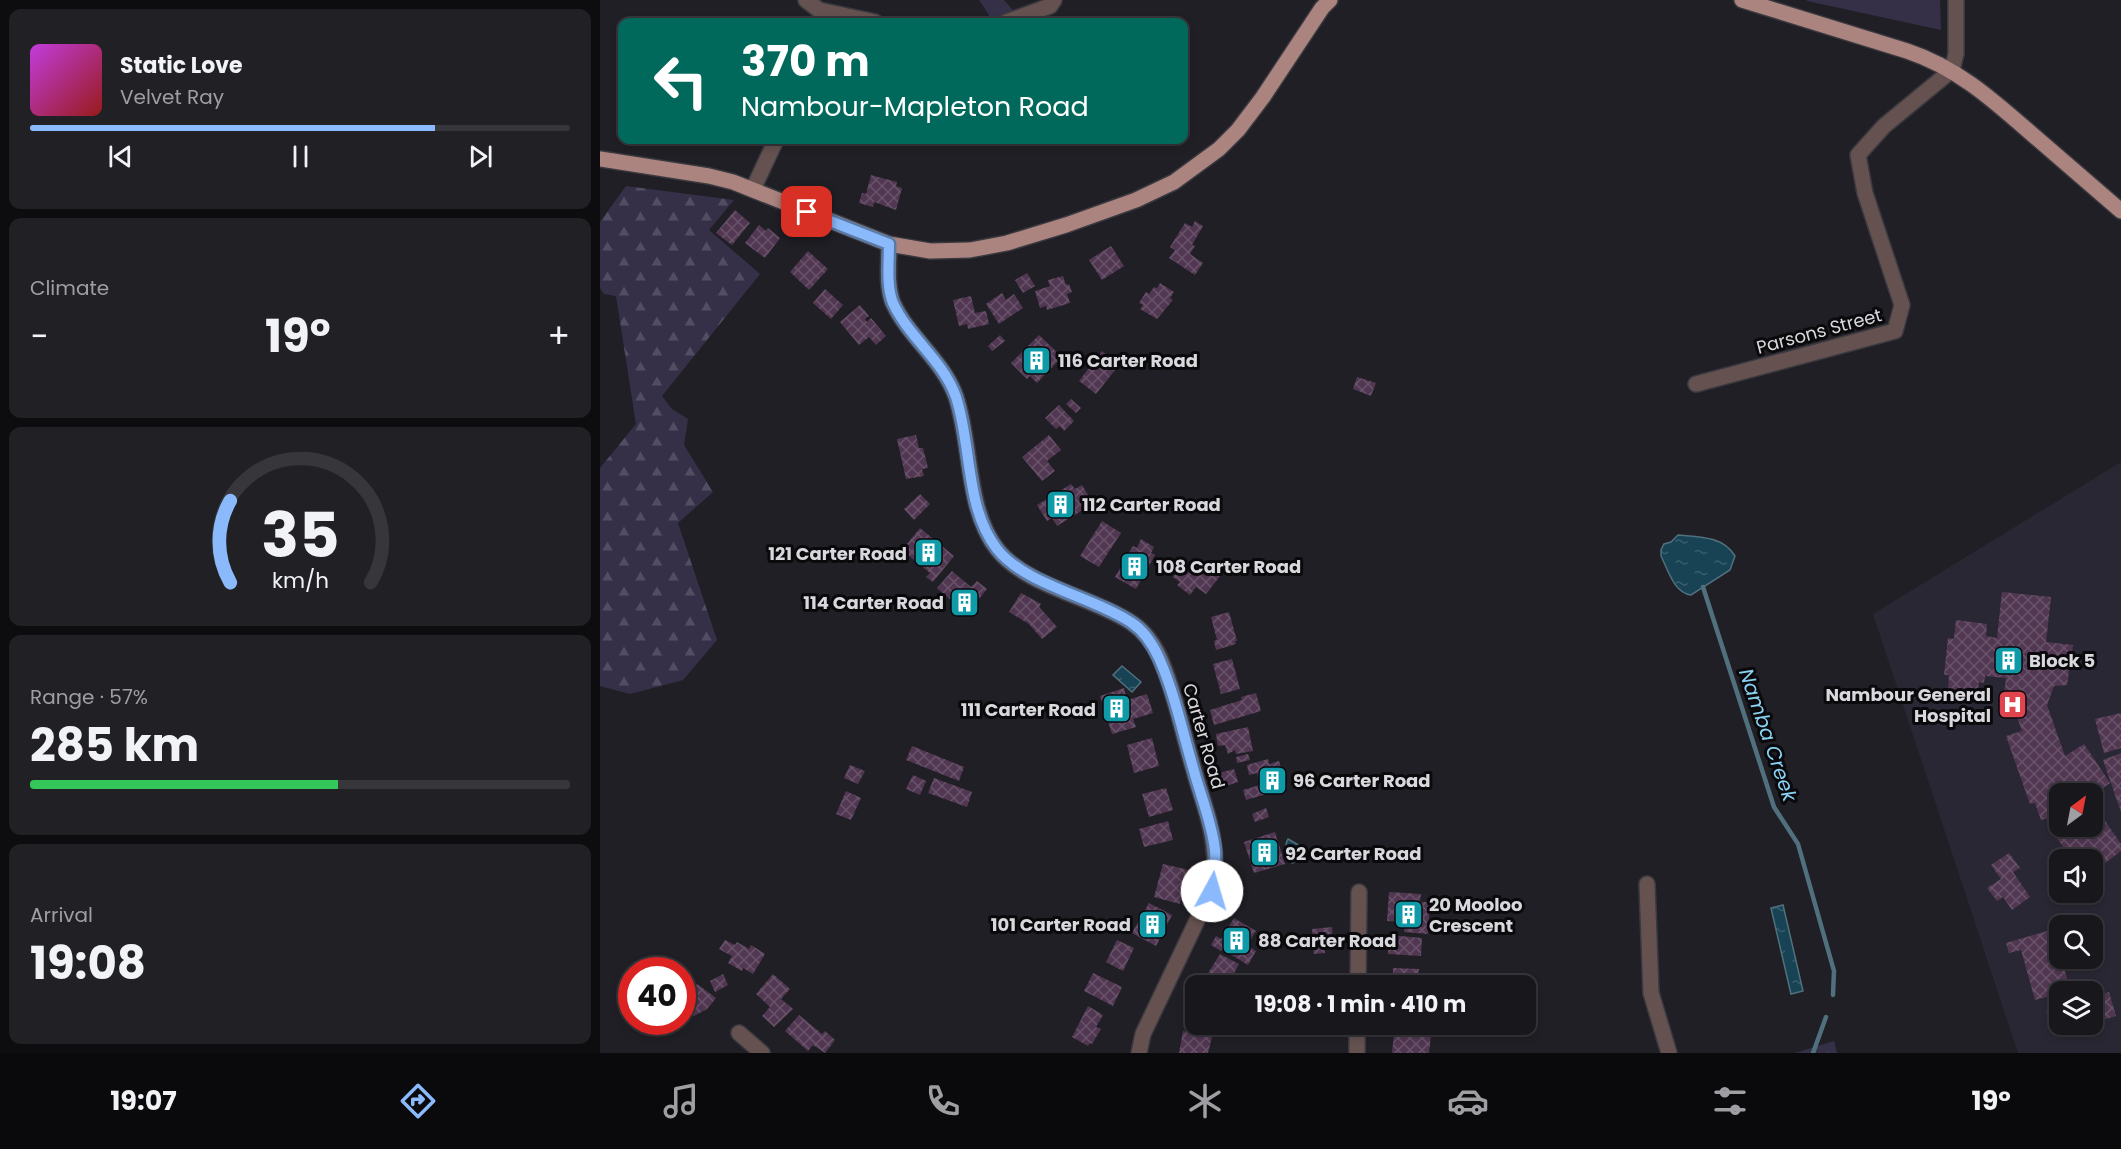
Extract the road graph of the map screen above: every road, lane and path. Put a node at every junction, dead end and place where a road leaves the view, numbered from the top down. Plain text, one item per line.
1 (806, 0) edge
2 (1054, 0) edge
3 (1330, 0) edge
4 (1742, 0) edge
5 (1956, 0) edge
6 (818, 16) edge
7 (837, 18) edge
8 (1017, 18) edge
9 (1952, 70) junction
10 (774, 144) edge
11 (600, 159) edge
12 (753, 189) junction
13 (2121, 212) edge
14 (889, 244) junction
15 (1696, 384) dead end
16 (1647, 884) dead end
17 (1359, 892) dead end
18 (1358, 975) edge
19 (739, 1033) dead end
20 (1358, 1035) edge
21 (762, 1053) edge
22 (1139, 1053) edge
23 (1357, 1053) edge
24 (1669, 1053) edge

1 - 6 street
2 - 8 street
3 - 14 main road
4 - 9 main road
5 - 9 street
6 - 7 street
9 - 13 main road
9 - 15 street, Parsons Street
10 - 12 street
11 - 12 main road
12 - 14 main road
14 - 22 street, Carter Road
16 - 24 street
17 - 18 street
19 - 21 street
20 - 23 street

